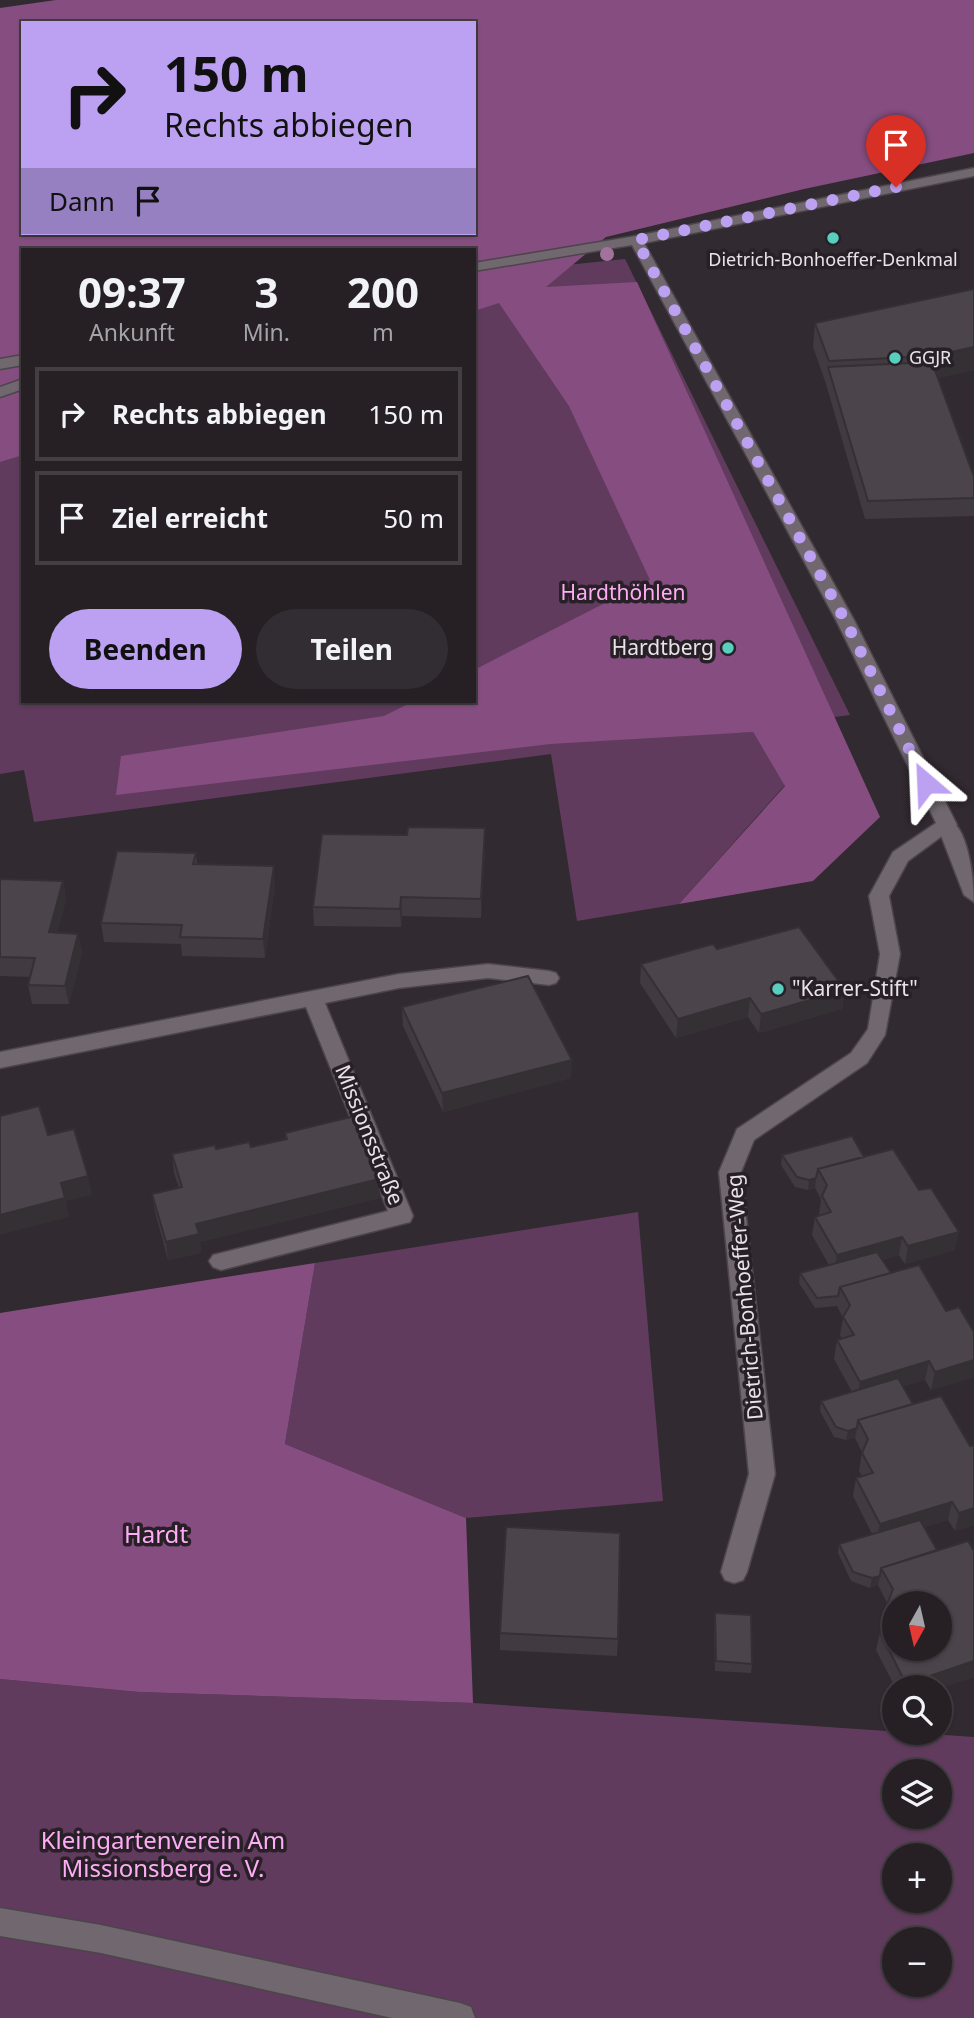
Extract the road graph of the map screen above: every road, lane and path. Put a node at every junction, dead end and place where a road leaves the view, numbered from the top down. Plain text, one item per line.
1 (974, 172) edge
2 (636, 240) junction
3 (476, 267) edge
4 (21, 360) edge
5 (0, 365) edge
6 (21, 385) edge
7 (0, 392) edge
8 (947, 825) junction
9 (974, 895) edge
10 (549, 978) dead end
11 (313, 998) junction
12 (0, 1060) edge
13 (221, 1261) dead end
14 (734, 1572) dead end
15 (0, 1922) edge
16 (460, 2018) edge

1 - 2 street
2 - 3 street
2 - 8 street
4 - 5 street
6 - 7 street
8 - 9 street
8 - 14 street, Dietrich-Bonhoeffer-Weg
10 - 11 street
11 - 12 street
11 - 13 street, Missionsstraße
15 - 16 street

